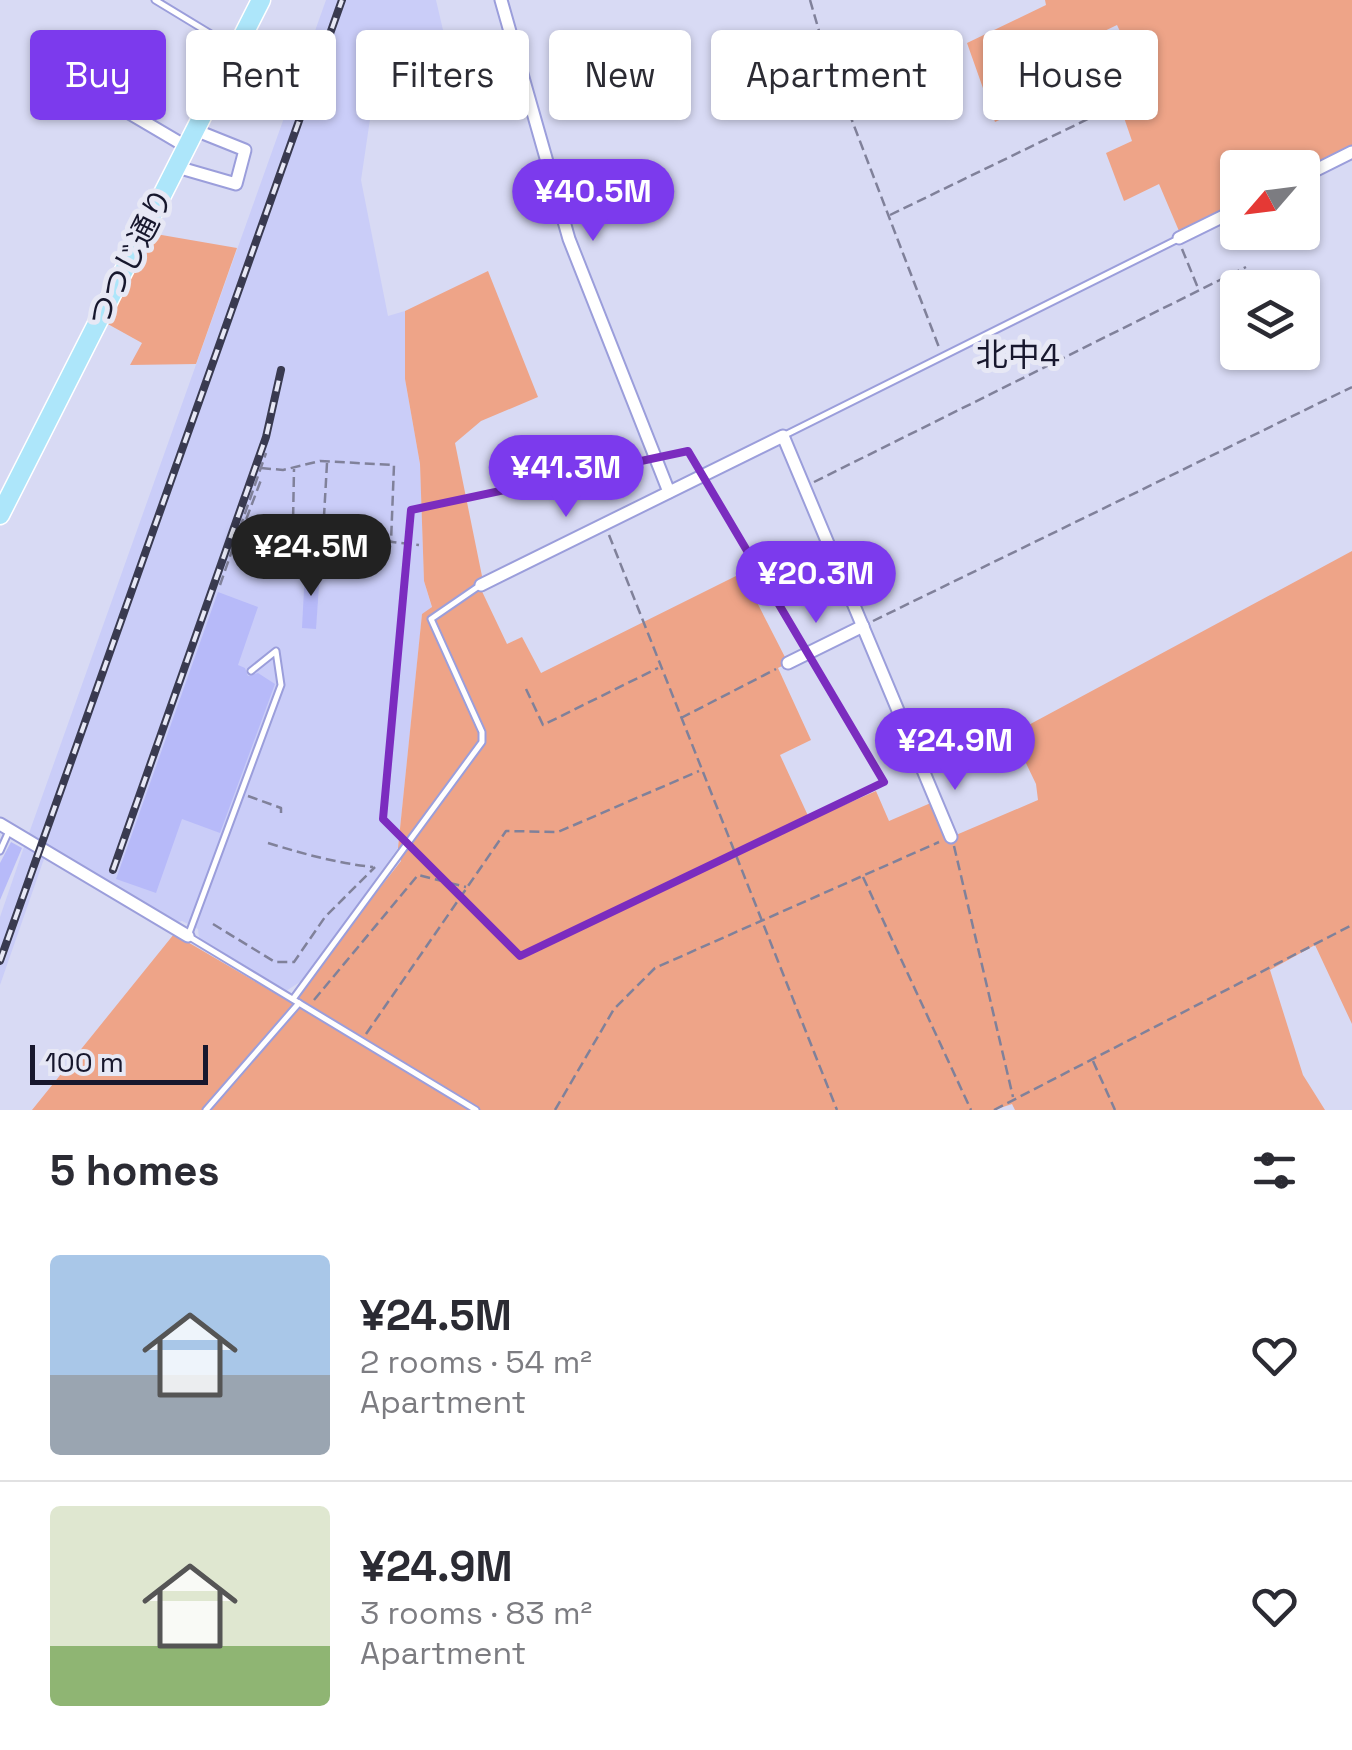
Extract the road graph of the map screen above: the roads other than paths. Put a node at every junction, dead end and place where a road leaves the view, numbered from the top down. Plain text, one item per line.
1 (155, 0) edge
2 (261, 0) edge
3 (501, 0) edge
4 (205, 30) edge
5 (246, 30) edge
6 (152, 120) edge
7 (200, 120) edge
8 (191, 138) junction
9 (1352, 152) edge
10 (177, 166) junction
11 (1320, 168) edge
12 (1220, 218) edge
13 (1179, 238) joint
14 (782, 436) junction
15 (669, 492) junction
16 (0, 515) edge
17 (482, 585) joint
18 (863, 626) junction
19 (788, 663) road end
20 (251, 671) dead end
21 (5, 827) edge
22 (951, 837) road end
23 (0, 851) edge
24 (188, 936) junction
25 (296, 1000) junction
26 (206, 1110) edge
27 (476, 1110) edge

1 - 4 lane
2 - 5 main road, つつじ通り
3 - 15 street
6 - 8 street
7 - 8 main road, つつじ通り
8 - 10 main road, つつじ通り
8 - 10 street
9 - 11 street
10 - 16 main road, つつじ通り
12 - 13 street
13 - 14 lane
14 - 15 street
14 - 18 street
15 - 17 street
17 - 25 lane
18 - 19 street
18 - 22 street
20 - 24 lane
21 - 23 lane
21 - 24 street
24 - 25 lane
25 - 26 lane
25 - 27 lane

